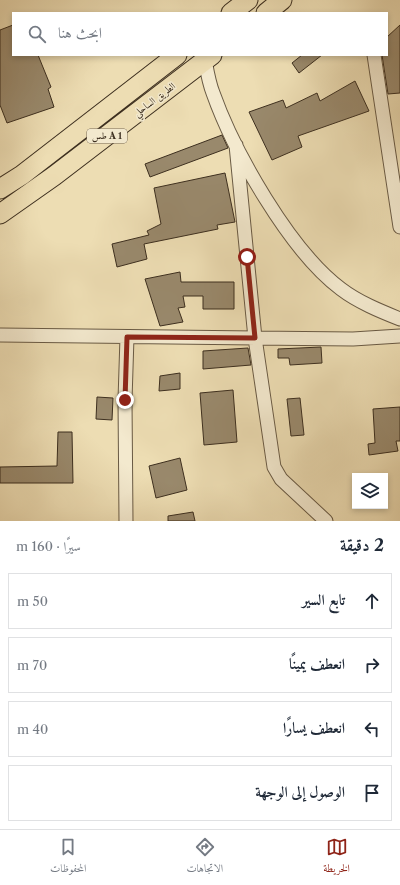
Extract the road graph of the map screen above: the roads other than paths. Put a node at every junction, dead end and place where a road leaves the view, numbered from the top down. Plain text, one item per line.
1 (248, 0) edge
2 (282, 0) edge
3 (232, 12) edge
4 (267, 12) edge
5 (176, 56) edge
6 (374, 56) edge
7 (208, 58) edge
8 (236, 145) junction
9 (0, 189) edge
10 (0, 214) edge
11 (400, 227) edge
12 (400, 319) edge
13 (0, 335) edge
14 (400, 336) edge
15 (127, 337) junction
16 (255, 338) junction
17 (126, 521) edge
18 (326, 521) edge

1 - 3 highway
2 - 4 highway
5 - 9 highway, الطريق الساحلي / طس A 1
6 - 11 street
7 - 8 street
7 - 10 highway, الطريق الساحلي / طس A 1
8 - 12 street
8 - 16 street
13 - 15 street
14 - 16 street
15 - 16 street
15 - 17 street
16 - 18 street

